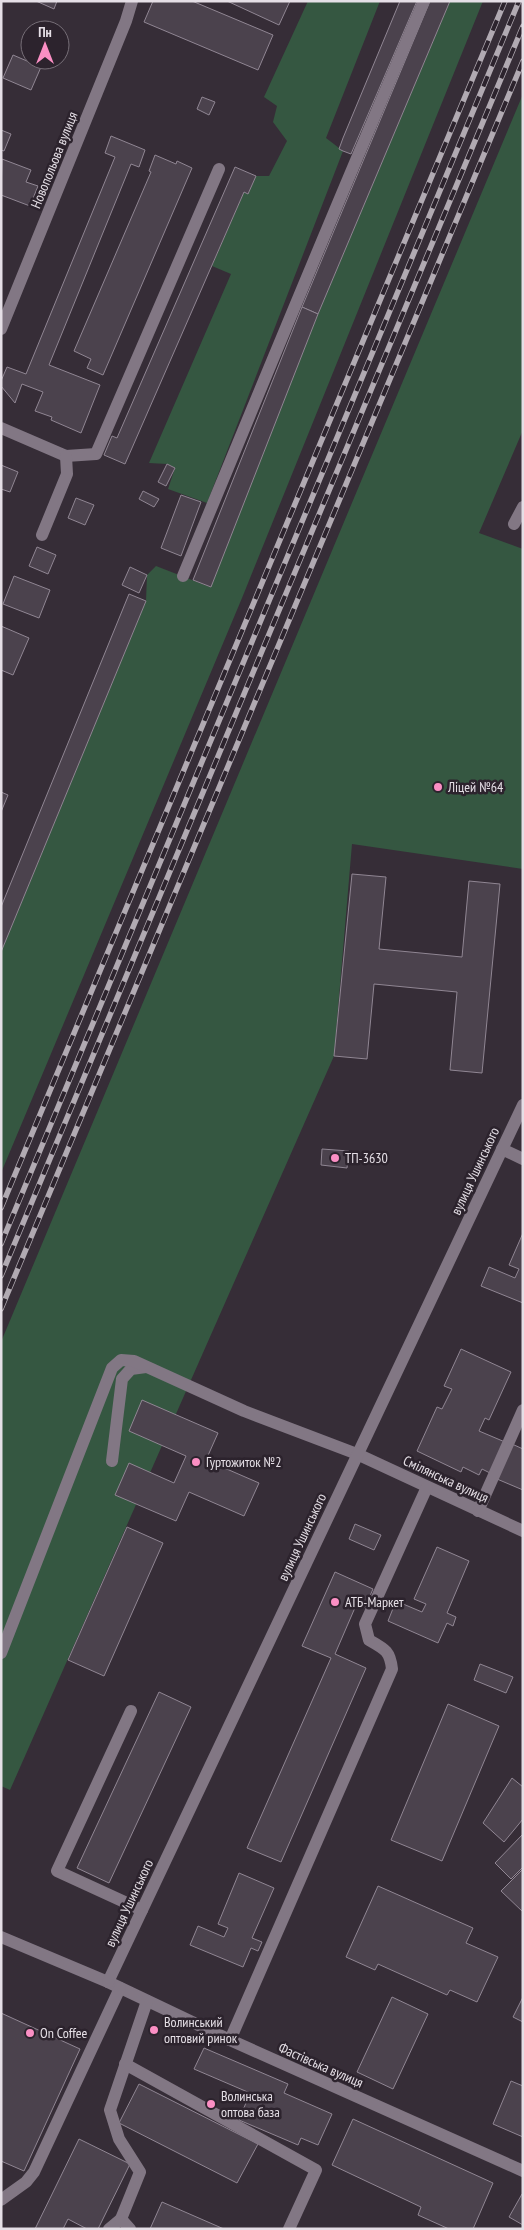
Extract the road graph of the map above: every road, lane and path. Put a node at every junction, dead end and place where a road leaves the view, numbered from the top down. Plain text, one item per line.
1 (132, 1) edge
2 (424, 1) edge
3 (219, 169) dead end
4 (1, 329) edge
5 (1, 428) edge
6 (66, 456) junction
7 (523, 507) edge
8 (514, 524) dead end
9 (42, 535) dead end
10 (183, 576) dead end
11 (523, 1105) edge
12 (502, 1149) junction
13 (523, 1158) edge
14 (146, 1367) junction
15 (523, 1410) edge
16 (357, 1454) junction
17 (112, 1461) dead end
18 (427, 1487) junction
19 (478, 1511) junction
20 (523, 1531) edge
21 (1, 1653) edge
22 (131, 1711) dead end
23 (142, 1910) junction
24 (1, 1937) edge
25 (108, 1982) junction
26 (120, 1988) junction
27 (147, 2001) junction
28 (230, 2040) junction
29 (125, 2064) junction
30 (523, 2171) edge
31 (1, 2200) edge
32 (126, 2224) edge
33 (109, 2229) edge
34 (289, 2229) edge

1 - 4 street, Новопольова вулиця
2 - 10 street
3 - 6 street
5 - 6 street
6 - 9 street
7 - 8 street
11 - 12 street, вулиця Ушинського
12 - 13 street
12 - 16 street, вулиця Ушинського
14 - 16 street, Смілянська вулиця
14 - 17 street
14 - 21 street, Смілянська вулиця
15 - 19 street
16 - 18 street, Смілянська вулиця
16 - 23 street, вулиця Ушинського
18 - 19 street, Смілянська вулиця
18 - 28 street
19 - 20 street, Смілянська вулиця
22 - 23 street
23 - 25 street, вулиця Ушинського
24 - 25 street, Фастівська вулиця
25 - 26 street, Фастівська вулиця
26 - 27 street, Фастівська вулиця
26 - 31 street
27 - 28 street, Фастівська вулиця
27 - 29 street
28 - 30 street, Фастівська вулиця
29 - 32 street
29 - 34 street
32 - 33 street

